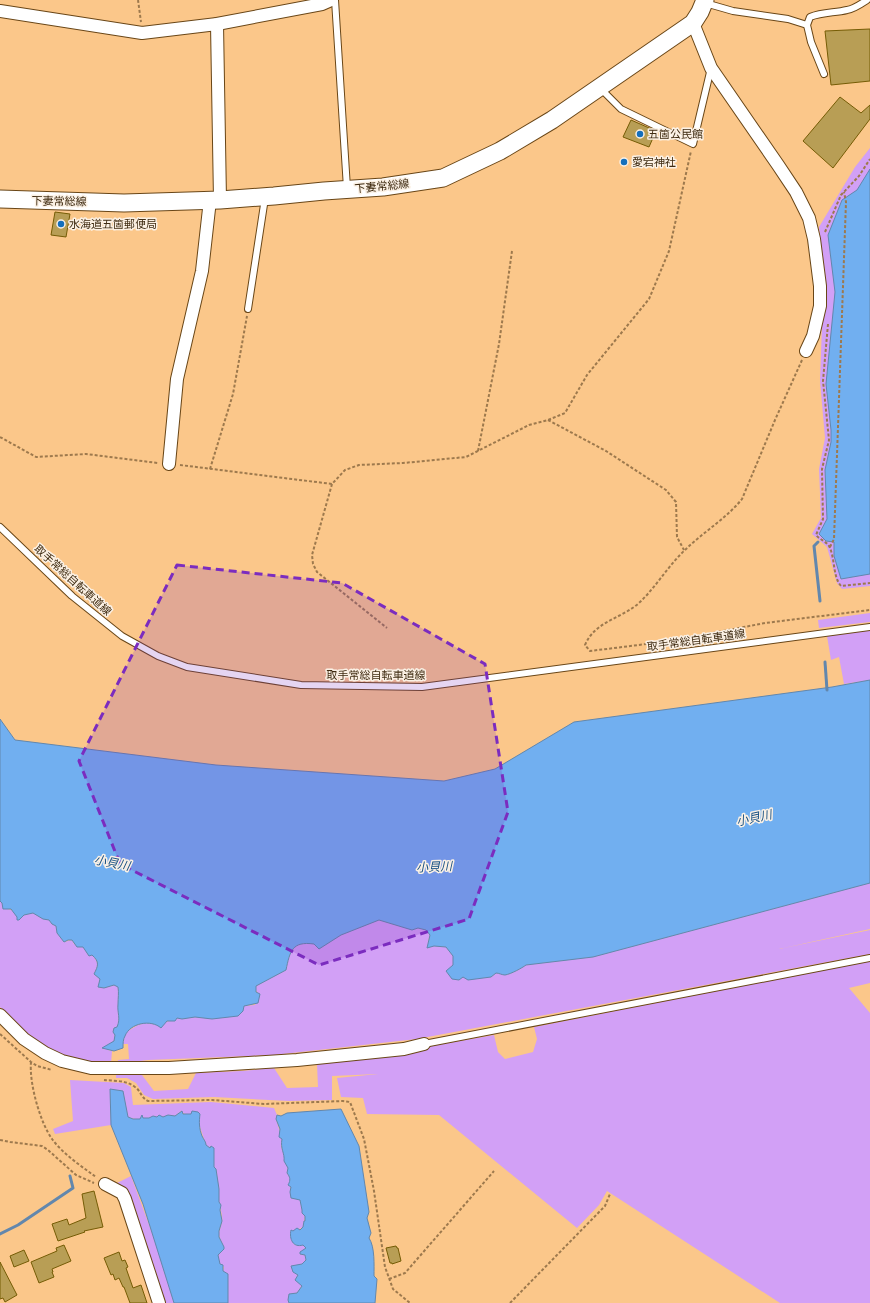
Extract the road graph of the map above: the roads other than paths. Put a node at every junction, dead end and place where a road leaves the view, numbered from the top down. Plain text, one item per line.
1 (331, 0) edge
2 (335, 0) edge
3 (867, 0) edge
4 (704, 1) edge
5 (0, 11) edge
6 (693, 23) junction
7 (217, 24) junction
8 (806, 25) junction
9 (711, 68) junction
10 (824, 74) dead end
11 (599, 86) junction
12 (347, 189) junction
13 (266, 197) junction
14 (0, 199) edge
15 (215, 200) junction
16 (248, 309) road end
17 (806, 351) road end
18 (169, 464) road end
19 (0, 527) edge
20 (870, 627) edge
21 (870, 958) edge
22 (0, 1015) edge
23 (424, 1044) joint
24 (105, 1184) road end
25 (158, 1303) edge

1 - 7 street
2 - 12 lane
3 - 8 lane
4 - 6 main road, 下妻常総線
4 - 8 lane
5 - 7 street
6 - 9 street
6 - 11 main road, 下妻常総線
7 - 15 street
8 - 10 lane
9 - 11 lane
9 - 17 street
11 - 12 main road, 下妻常総線
12 - 13 main road, 下妻常総線
13 - 15 main road, 下妻常総線
13 - 16 lane
14 - 15 main road, 下妻常総線
15 - 18 street
19 - 20 lane, 取手常総自転車道線
21 - 23 lane
22 - 23 street
24 - 25 street

